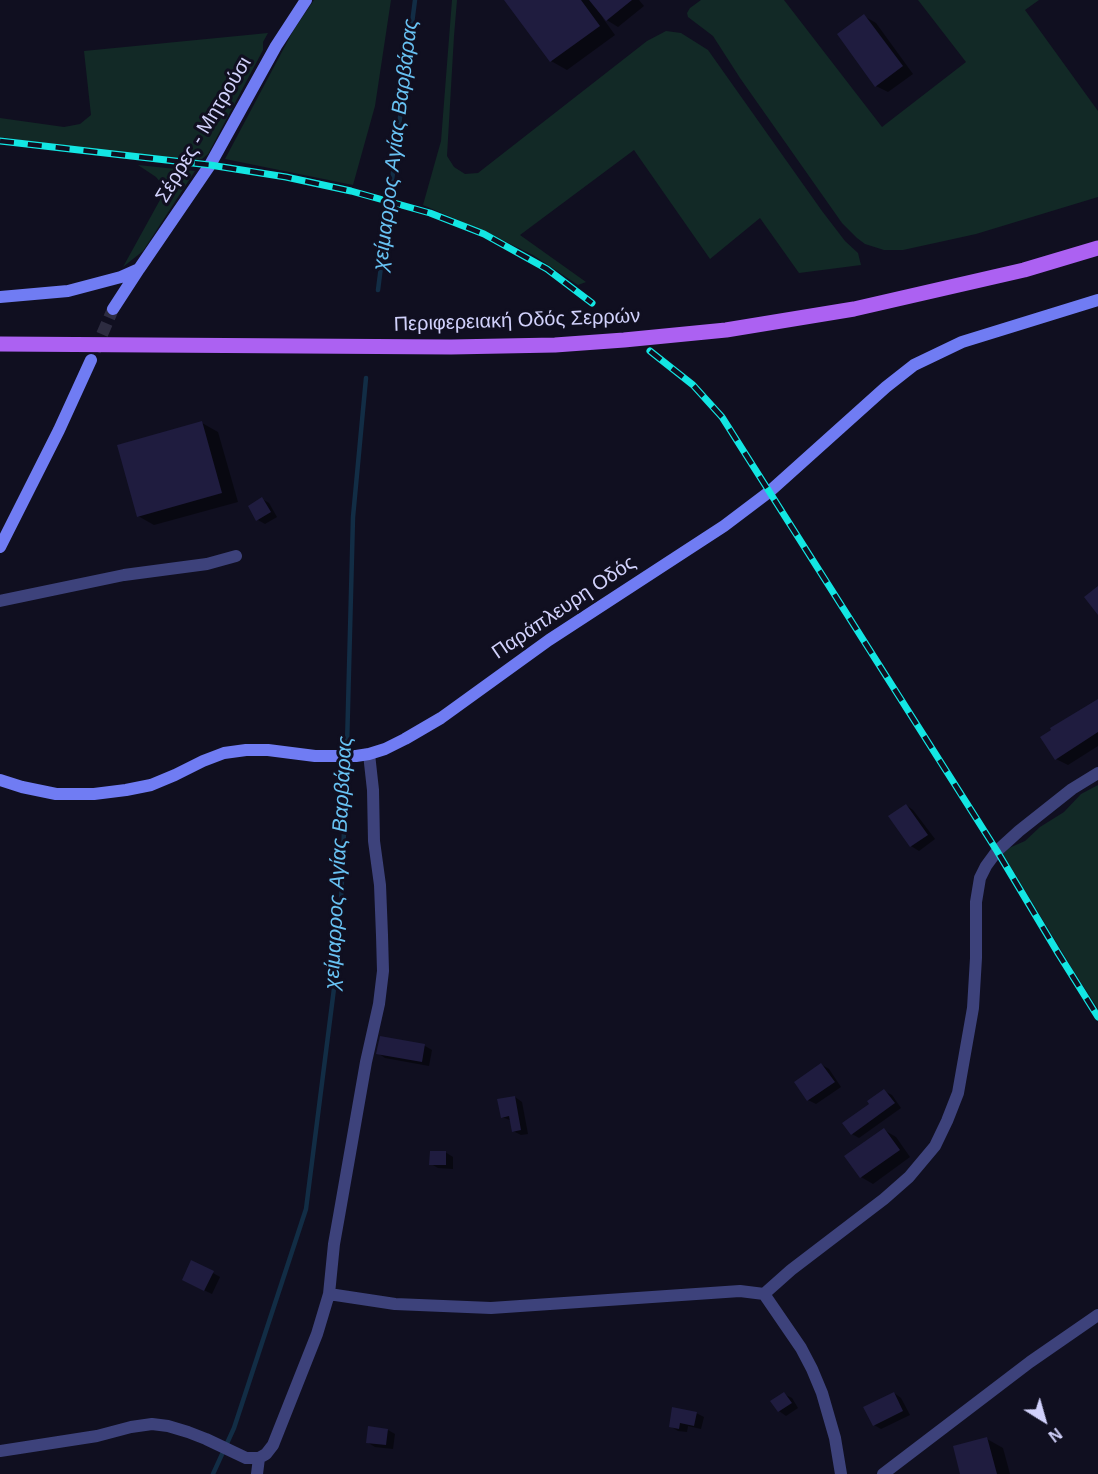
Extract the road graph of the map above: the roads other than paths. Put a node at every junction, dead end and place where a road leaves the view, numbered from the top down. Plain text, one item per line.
1 (306, 0) edge
2 (1098, 248) edge
3 (139, 269) junction
4 (0, 297) edge
5 (1098, 300) edge
6 (113, 309) tunnel mouth
7 (0, 344) edge
8 (91, 360) tunnel mouth
9 (0, 547) edge
10 (236, 556) dead end
11 (0, 601) edge
12 (369, 754) junction
13 (1098, 772) edge
14 (0, 780) edge
15 (329, 1294) junction
16 (764, 1294) junction
17 (1098, 1315) edge
18 (0, 1451) edge
19 (259, 1458) junction
20 (257, 1474) edge
21 (841, 1474) edge
22 (883, 1474) edge

1 - 3 street, Σέρρες - Μητρούσι
2 - 7 main road, Περιφερειακή Οδός Σερρών
3 - 4 street
3 - 6 street, Σέρρες - Μητρούσι
5 - 12 street, Παράπλευρη Οδός
8 - 9 street
10 - 11 street
12 - 14 street, Παράπλευρη Οδός
12 - 15 street
13 - 16 street
15 - 16 street
15 - 19 street
16 - 21 street
17 - 22 street
18 - 19 street
19 - 20 street

